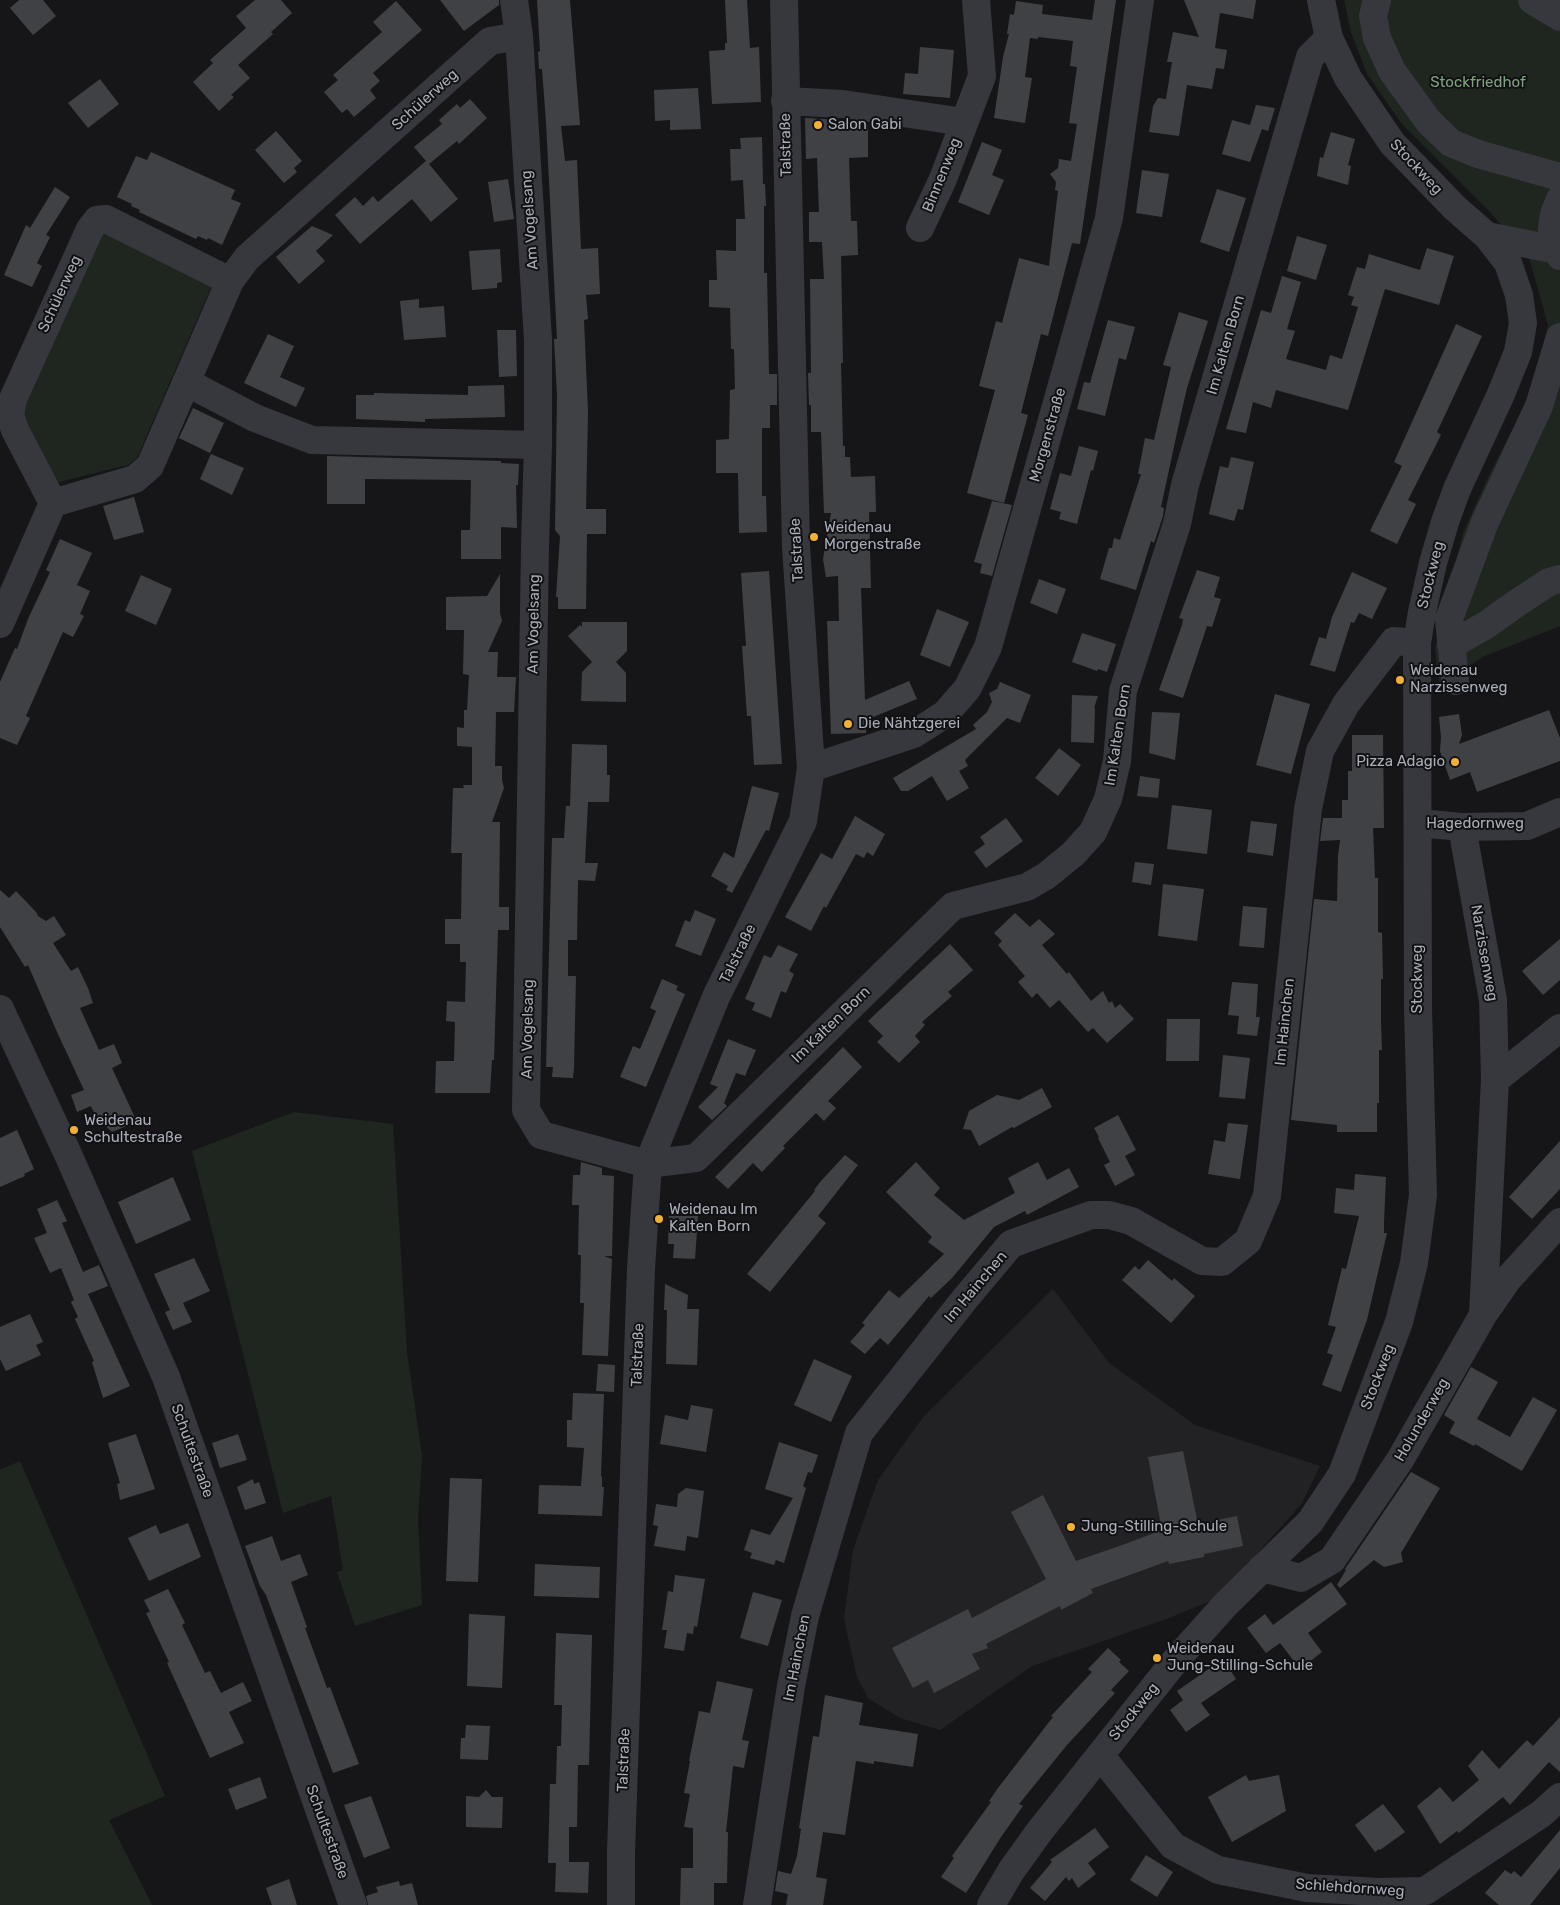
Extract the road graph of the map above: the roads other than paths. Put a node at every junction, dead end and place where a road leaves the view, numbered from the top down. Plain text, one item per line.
1 (514, 0) edge
2 (784, 0) edge
3 (976, 0) edge
4 (1140, 0) edge
5 (1321, 0) edge
6 (1377, 0) edge
7 (1532, 0) edge
8 (1560, 17) edge
9 (519, 36) junction
10 (1329, 38) junction
11 (785, 101) junction
12 (963, 122) junction
13 (1560, 177) edge
14 (1560, 199) edge
15 (920, 228) dead end
16 (1487, 236) junction
17 (1559, 253) edge
18 (230, 281) junction
19 (1560, 337) edge
20 (186, 382) junction
21 (538, 445) junction
22 (54, 503) junction
23 (1560, 579) edge
24 (0, 624) edge
25 (1418, 643) junction
26 (1451, 645) junction
27 (1455, 681) dead end
28 (811, 768) junction
29 (1560, 812) edge
30 (1418, 823) junction
31 (1462, 827) junction
32 (0, 1009) edge
33 (1560, 1028) edge
34 (1495, 1080) junction
35 (648, 1164) junction
36 (1560, 1222) edge
37 (1483, 1315) junction
38 (1262, 1568) junction
39 (1100, 1755) junction
40 (1560, 1797) edge
41 (1420, 1898) edge
42 (353, 1905) edge
43 (621, 1905) edge
44 (757, 1905) edge
45 (991, 1905) edge

1 - 9 street, Am Vogelsang
2 - 11 street, Talstraße
3 - 12 street, Binnenweg
4 - 28 street, Morgenstraße
5 - 10 street, Stockweg
6 - 13 street
7 - 8 street
9 - 18 street, Schülerweg
9 - 21 street, Am Vogelsang
10 - 16 street, Stockweg
10 - 35 street, Im Kalten Born
11 - 12 street, Binnenweg
11 - 28 street, Talstraße
12 - 15 street, Binnenweg
14 - 17 street
16 - 17 street
16 - 25 street, Stockweg
18 - 20 street, Schülerweg
18 - 22 street, Schülerweg
19 - 26 street
20 - 21 street
20 - 22 street, Schülerweg
21 - 35 street, Am Vogelsang
22 - 24 street
23 - 26 street
25 - 30 street, Stockweg
25 - 44 street, Im Hainchen
26 - 27 street
28 - 35 street, Talstraße
29 - 31 street, Hagedornweg
30 - 31 street, Hagedornweg
30 - 38 street, Stockweg
31 - 34 street, Narzissenweg
32 - 42 street, Schultestraße
33 - 34 street
34 - 37 street, Narzissenweg
35 - 43 street, Talstraße
36 - 37 street, Holunderweg
37 - 38 street, Holunderweg
38 - 39 street, Stockweg
39 - 41 street, Schlehdornweg
39 - 45 street, Stockweg
40 - 41 street, Schlehdornweg

